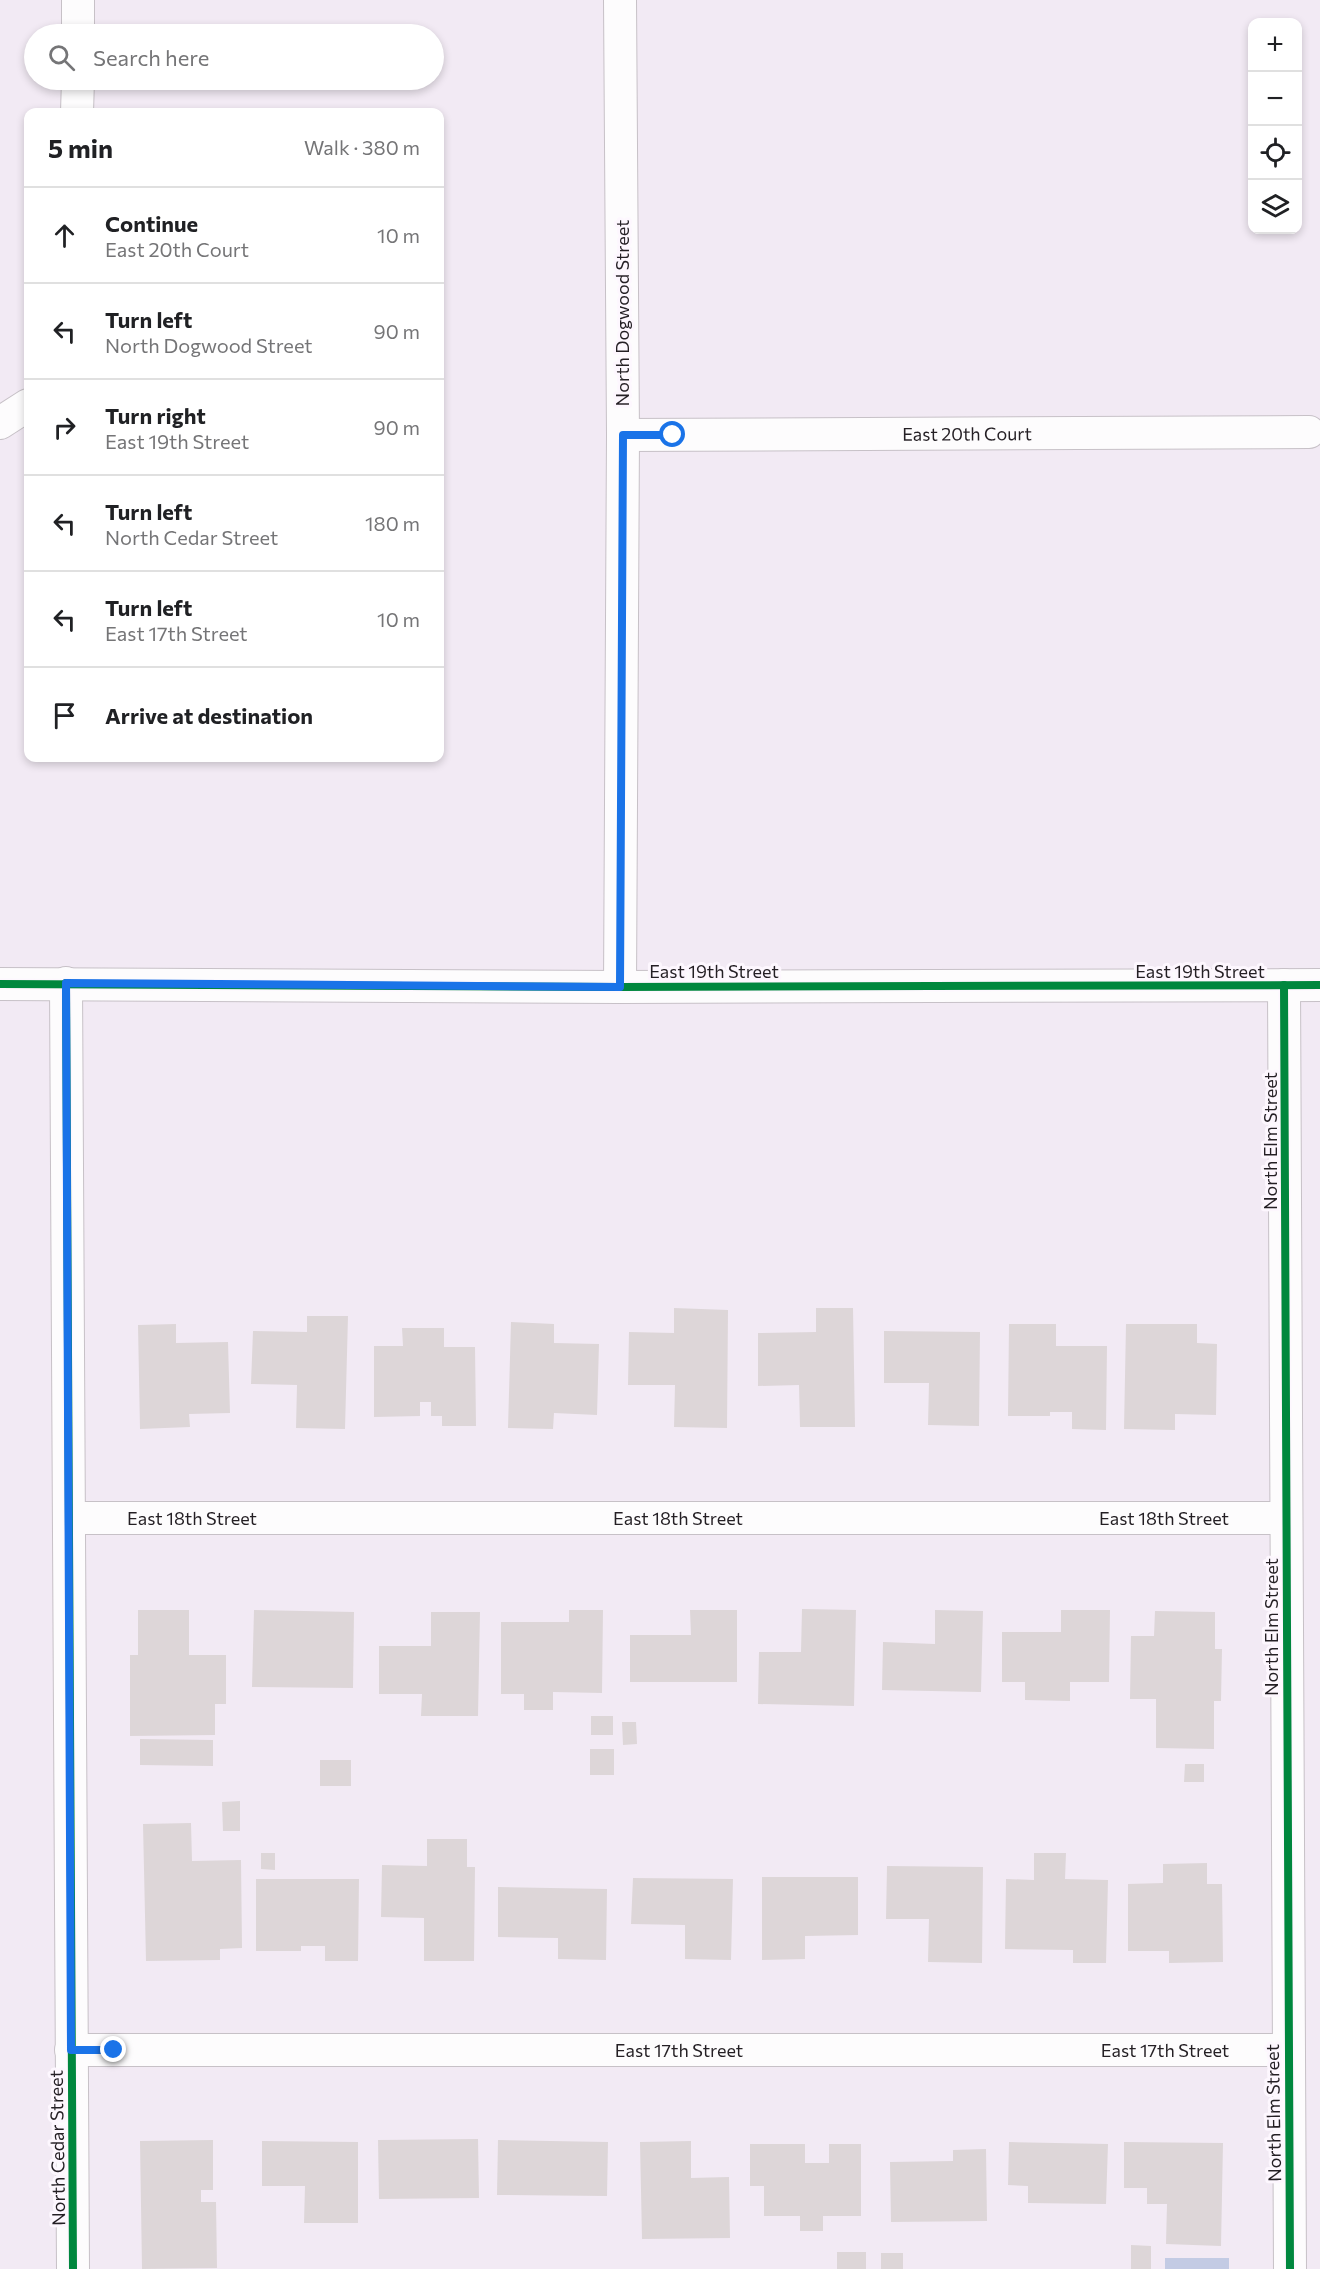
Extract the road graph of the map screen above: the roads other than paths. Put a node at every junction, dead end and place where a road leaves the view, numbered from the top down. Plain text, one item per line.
1 (78, 0) edge
2 (621, 0) edge
3 (78, 24) edge
4 (78, 90) edge
5 (77, 108) edge
6 (24, 408) edge
7 (0, 423) edge
8 (1309, 432) dead end
9 (623, 435) junction
10 (66, 983) junction
11 (0, 984) edge
12 (1284, 985) junction
13 (1320, 985) edge
14 (620, 987) junction
15 (70, 1518) junction
16 (1286, 1518) junction
17 (71, 2050) junction
18 (1287, 2050) junction
19 (73, 2269) edge
20 (1290, 2269) edge

1 - 3 street
2 - 9 street, North Dogwood Street
4 - 5 street
6 - 7 street
8 - 9 street, East 20th Court
9 - 14 street, North Dogwood Street
10 - 11 street, East 19th Street
10 - 14 street, East 19th Street
10 - 15 street, North Cedar Street
12 - 13 street, East 19th Street
12 - 14 street, East 19th Street
12 - 16 street, North Elm Street
15 - 16 street, East 18th Street
15 - 17 street, North Cedar Street
16 - 18 street, North Elm Street
17 - 18 street, East 17th Street
17 - 19 street, North Cedar Street
18 - 20 street, North Elm Street

